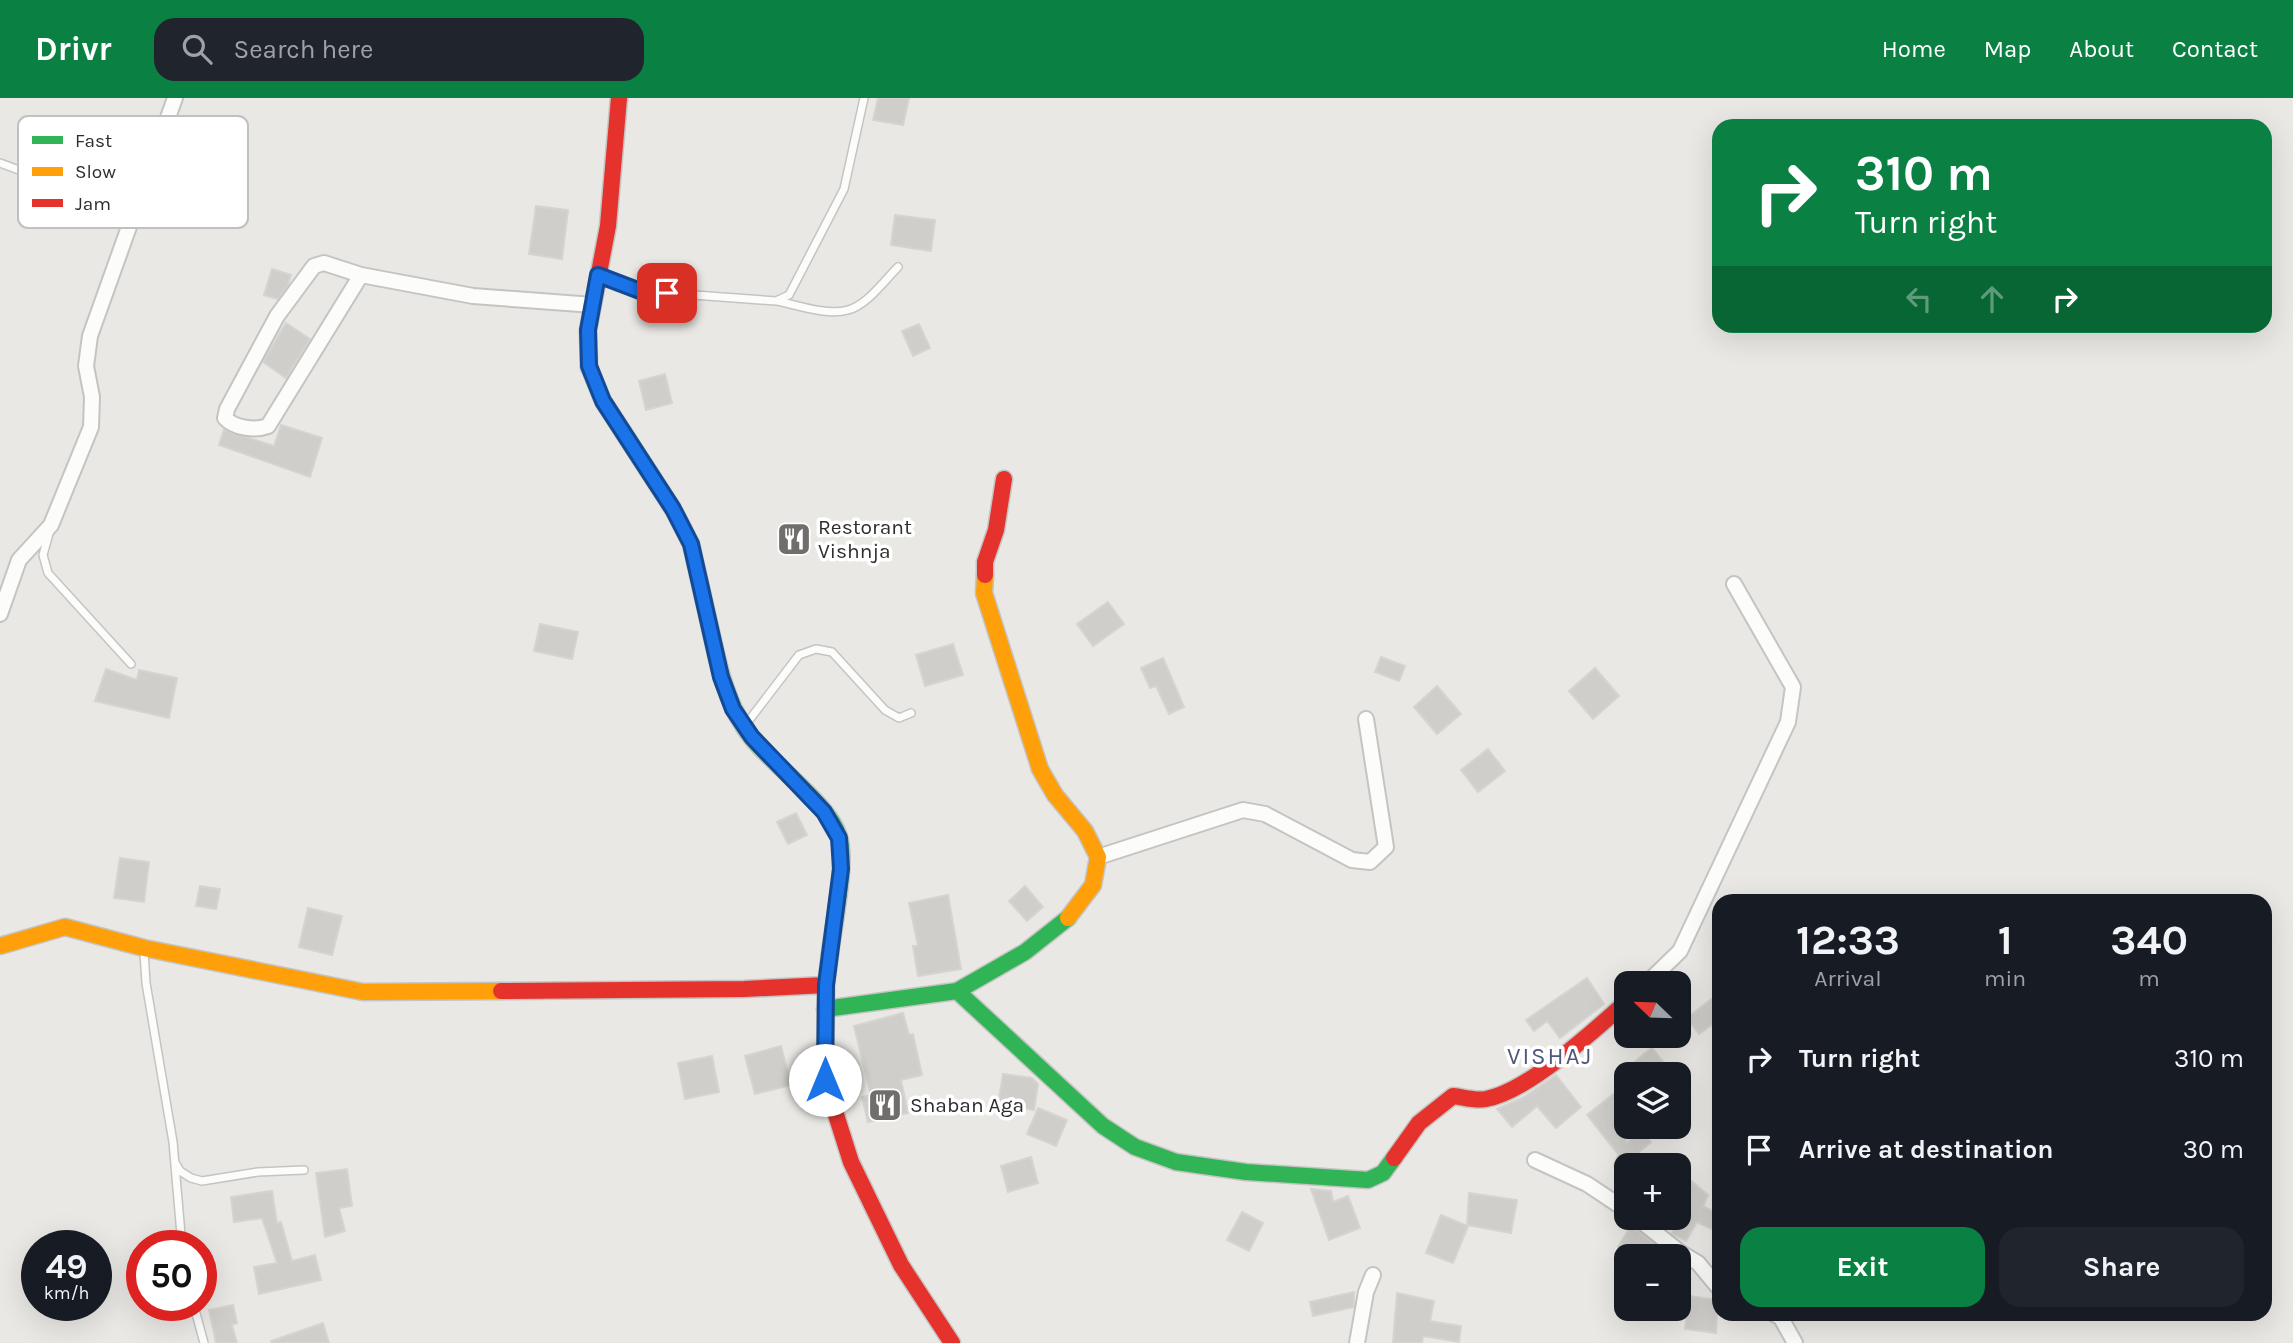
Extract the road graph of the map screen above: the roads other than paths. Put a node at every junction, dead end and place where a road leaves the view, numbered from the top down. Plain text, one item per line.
1 (175, 98) edge
2 (619, 98) edge
3 (864, 98) edge
4 (169, 116) edge
5 (0, 163) edge
6 (18, 170) edge
7 (130, 228) edge
8 (898, 267) dead end
9 (361, 275) junction
10 (598, 275) junction
11 (776, 301) junction
12 (593, 305) junction
13 (1004, 479) dead end
14 (51, 525) junction
15 (1734, 584) dead end
16 (0, 614) edge
17 (131, 664) dead end
18 (911, 713) dead end
19 (1366, 719) dead end
20 (745, 726) junction
21 (1098, 858) junction
22 (0, 946) edge
23 (144, 948) junction
24 (1659, 971) edge
25 (826, 985) junction
26 (957, 991) junction
27 (825, 1009) junction
28 (1614, 1013) edge
29 (174, 1160) junction
30 (1535, 1160) dead end
31 (303, 1170) dead end
32 (1614, 1202) edge
33 (181, 1230) edge
34 (1652, 1230) edge
35 (1373, 1276) dead end
36 (1712, 1280) edge
37 (198, 1321) edge
38 (1783, 1321) edge
39 (204, 1343) edge
40 (952, 1343) edge
41 (1357, 1343) edge
42 (1795, 1343) edge

1 - 4 street
2 - 10 street
3 - 11 lane
5 - 6 lane
7 - 14 street
8 - 11 lane
9 - 9 street
9 - 12 street
10 - 11 lane
10 - 12 street
12 - 20 street
13 - 21 street
14 - 16 street
14 - 17 lane
15 - 24 street
18 - 20 lane
19 - 21 street
20 - 25 street
21 - 26 street
22 - 23 street
23 - 25 street
23 - 29 lane
25 - 27 street
26 - 27 street
26 - 28 street
27 - 40 street
29 - 31 lane
29 - 33 lane
30 - 32 street
34 - 36 street
35 - 41 street
37 - 39 lane
38 - 42 street

